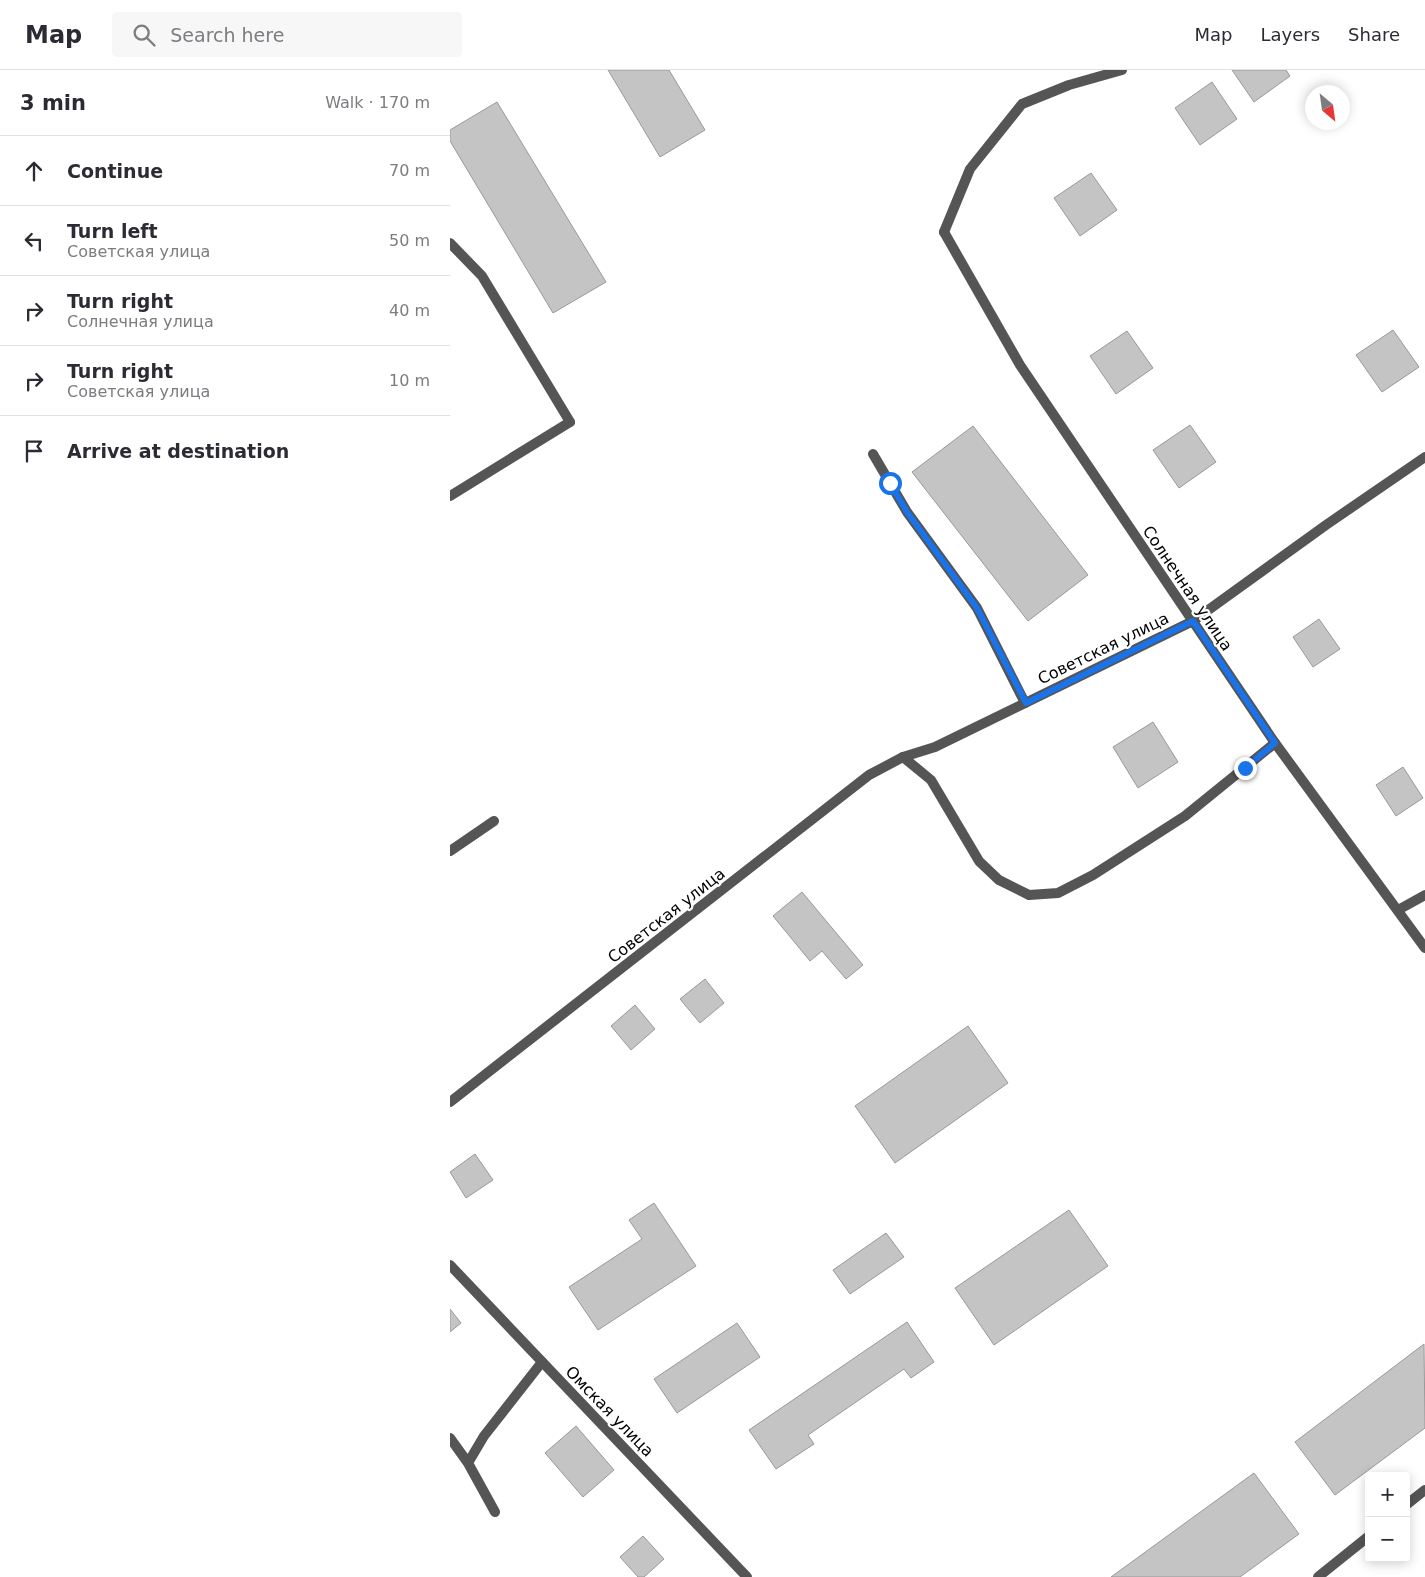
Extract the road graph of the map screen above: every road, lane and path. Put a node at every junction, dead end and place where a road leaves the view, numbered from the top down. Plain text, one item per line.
1 (1122, 70) edge
2 (450, 243) edge
3 (873, 454) dead end
4 (1425, 457) edge
5 (450, 496) edge
6 (1193, 621) junction
7 (1026, 703) junction
8 (1275, 743) junction
9 (904, 757) junction
10 (494, 821) dead end
11 (450, 851) edge
12 (1425, 895) edge
13 (1398, 910) junction
14 (1425, 948) edge
15 (450, 1102) edge
16 (450, 1265) edge
17 (542, 1362) junction
18 (450, 1438) edge
19 (468, 1463) junction
20 (1425, 1490) edge
21 (1410, 1502) edge
22 (495, 1512) dead end
23 (1365, 1539) edge
24 (747, 1577) edge
25 (1318, 1577) edge

1 - 6 street, Солнечная улица
2 - 5 street
3 - 7 street
4 - 6 street, Советская улица
6 - 7 street, Советская улица
6 - 8 street, Солнечная улица
7 - 9 street, Советская улица
8 - 9 street
8 - 13 street, Солнечная улица
9 - 15 street, Советская улица
10 - 11 street
12 - 13 street
13 - 14 street, Солнечная улица
16 - 17 street, Омская улица
17 - 19 street
17 - 24 street, Омская улица
18 - 19 street
19 - 22 street
20 - 21 street
23 - 25 street

